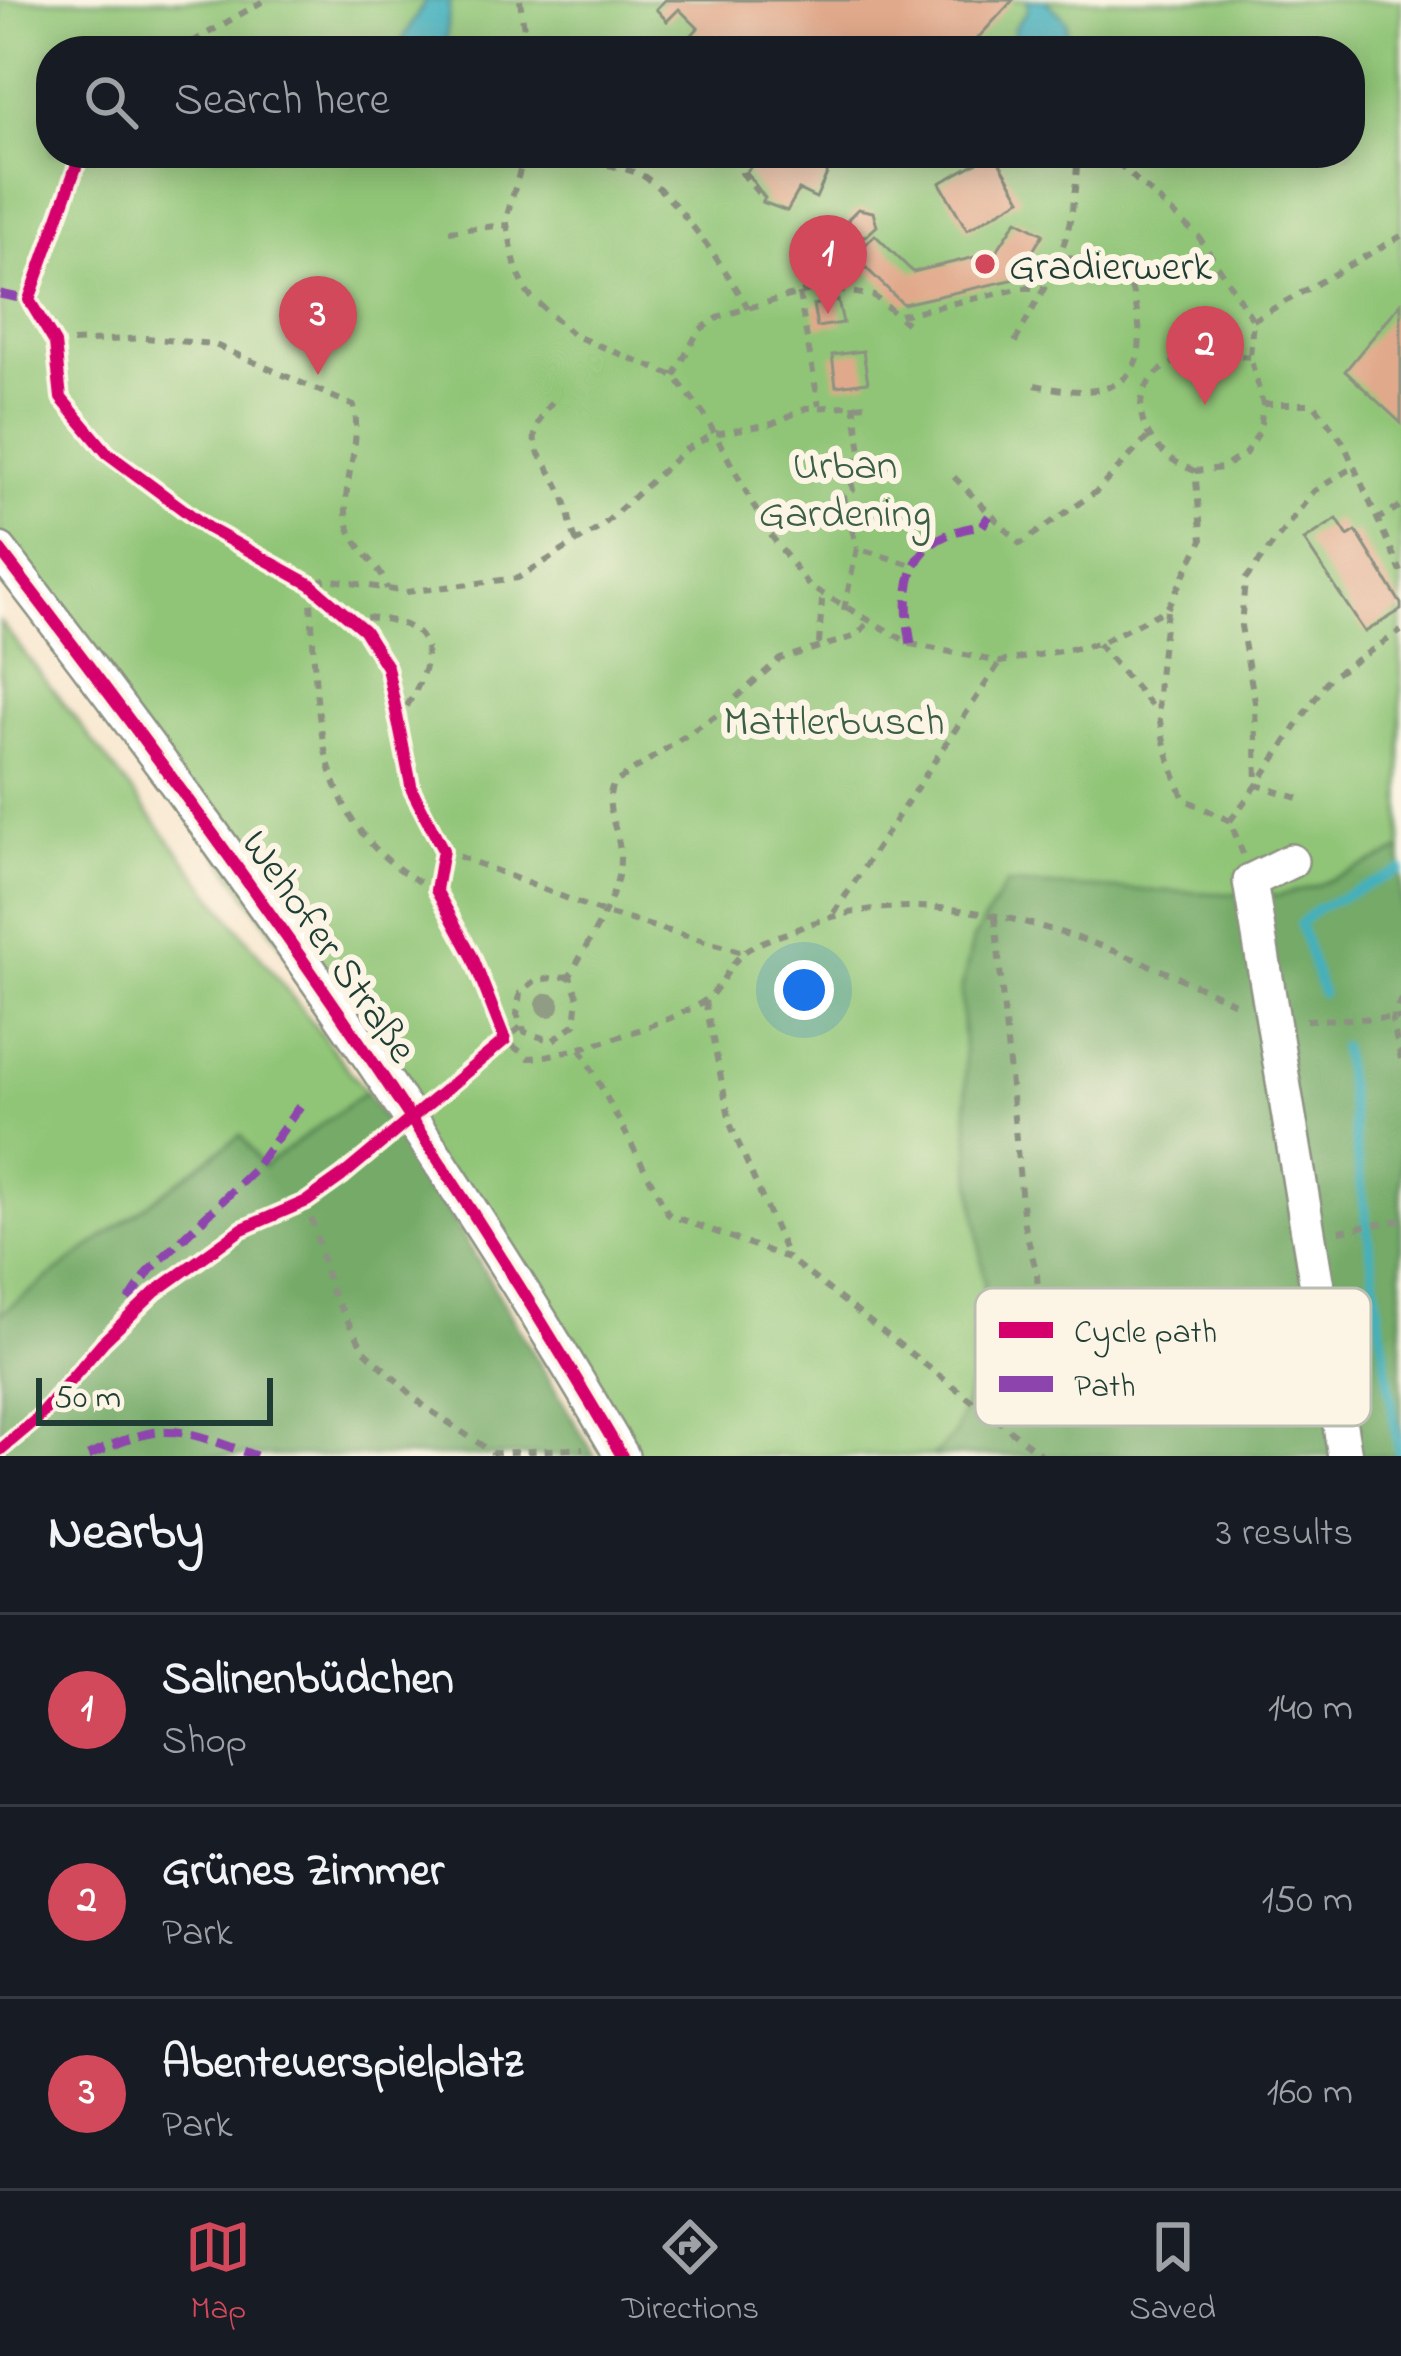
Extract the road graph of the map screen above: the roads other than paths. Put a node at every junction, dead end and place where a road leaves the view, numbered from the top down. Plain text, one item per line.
1 (0, 550) edge
2 (1291, 861) dead end
3 (1317, 1288) edge
4 (1340, 1426) edge
5 (619, 1451) edge
6 (1345, 1456) edge

1 - 5 street, Wehofer Straße
2 - 3 street
4 - 6 street

